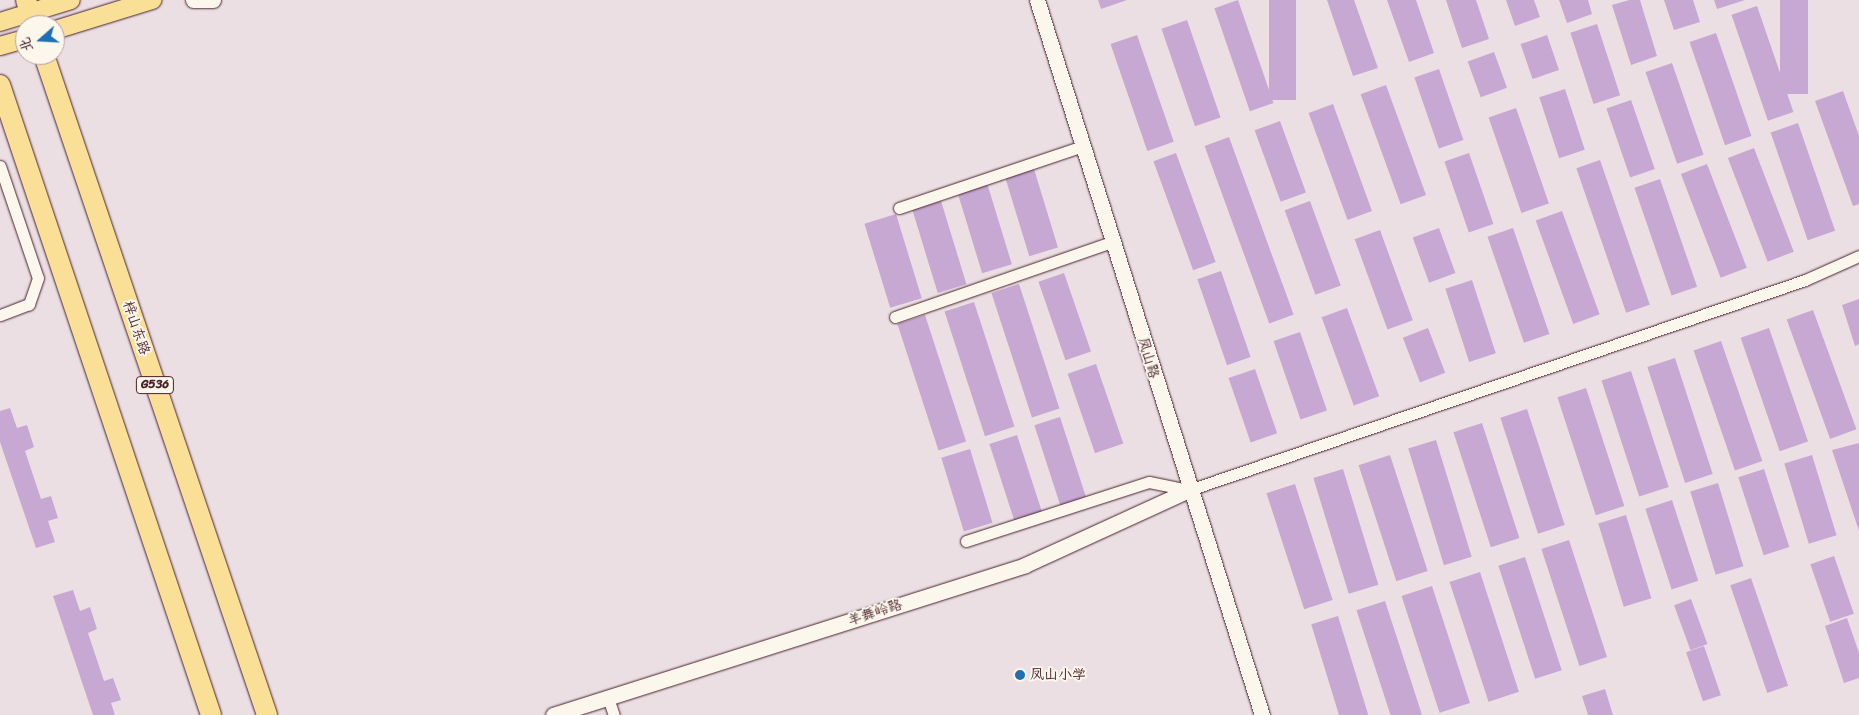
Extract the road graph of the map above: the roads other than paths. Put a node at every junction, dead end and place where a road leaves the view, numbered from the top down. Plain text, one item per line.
1 (71, 0) edge
2 (152, 0) edge
3 (193, 0) edge
4 (214, 0) edge
5 (1037, 0) edge
6 (31, 12) edge
7 (0, 22) edge
8 (65, 27) edge
9 (15, 42) edge
10 (0, 46) edge
11 (47, 65) edge
12 (0, 84) edge
13 (1080, 147) junction
14 (0, 166) edge
15 (899, 208) dead end
16 (1112, 242) junction
17 (1859, 256) edge
18 (0, 315) edge
19 (894, 317) dead end
20 (1188, 490) junction
21 (966, 541) dead end
22 (608, 698) junction
23 (211, 715) edge
24 (267, 715) edge
25 (553, 715) edge
26 (614, 715) edge
27 (1262, 715) edge

1 - 6 main road
2 - 8 main road
3 - 4 street
5 - 13 street, 凤山路
6 - 7 main road
9 - 10 main road
11 - 24 highway, 梓山东路 / G536
12 - 23 highway
13 - 15 street
13 - 16 street, 凤山路
14 - 18 street
16 - 19 street
16 - 20 street, 凤山路
17 - 20 street
20 - 21 street
20 - 22 street, 羊舞岭路
20 - 27 street, 凤山路
22 - 25 street, 羊舞岭路
22 - 26 street

